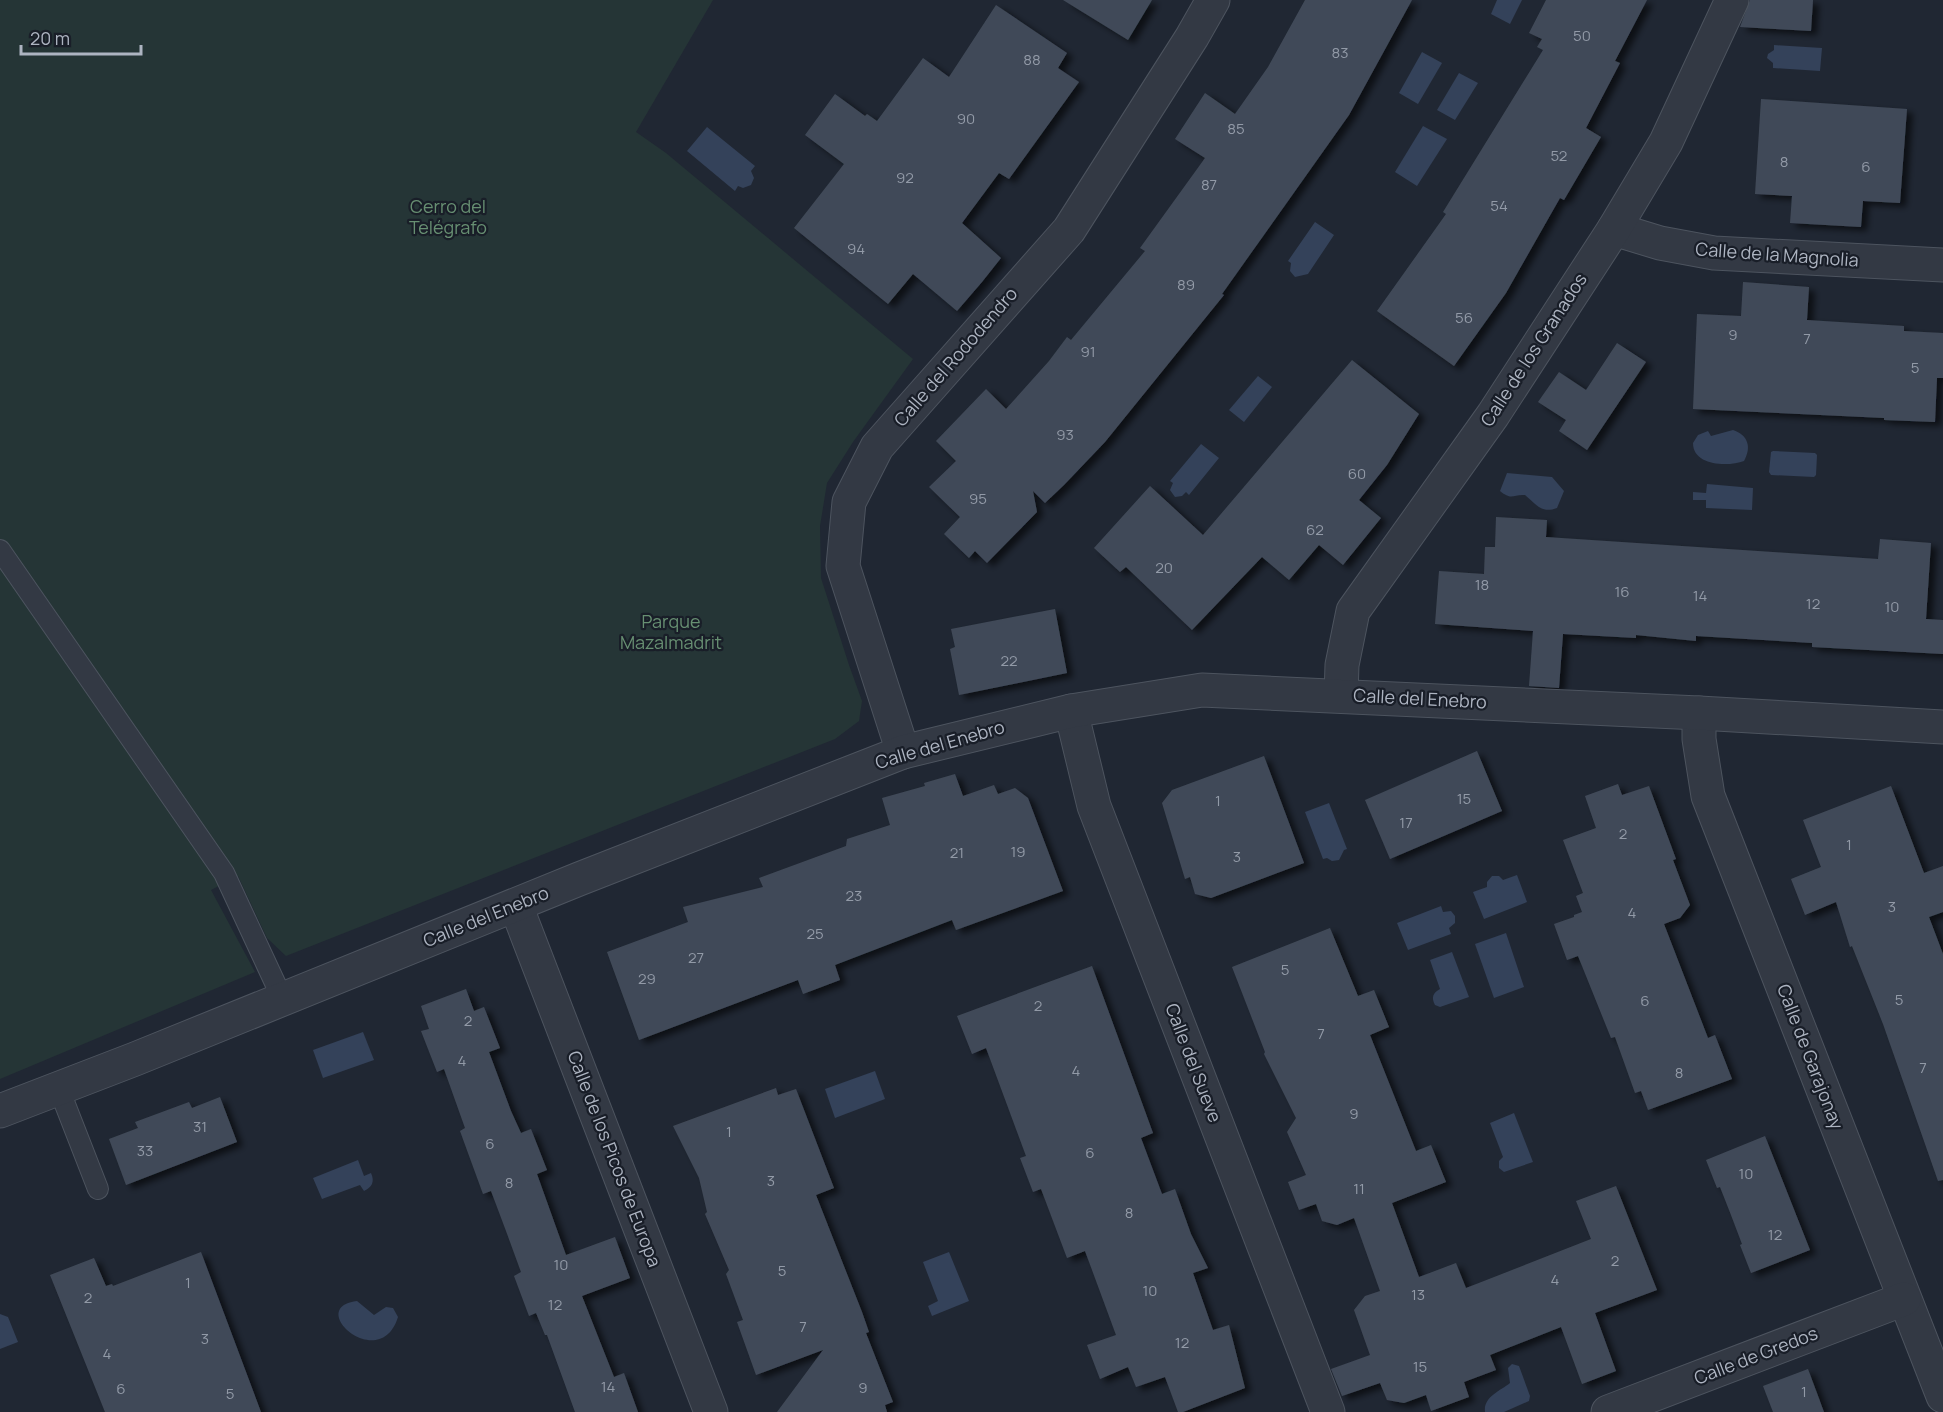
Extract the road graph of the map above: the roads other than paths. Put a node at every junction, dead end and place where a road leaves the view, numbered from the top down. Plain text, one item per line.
1 (1213, 0) edge
2 (1732, 0) edge
3 (1614, 229) junction
4 (1943, 266) edge
5 (0, 550) edge
6 (1341, 695) junction
7 (1071, 711) junction
8 (1700, 713) junction
9 (1943, 727) edge
10 (903, 752) junction
11 (516, 906) junction
12 (283, 1000) junction
13 (59, 1089) junction
14 (0, 1111) edge
15 (98, 1190) dead end
16 (1904, 1299) junction
17 (1943, 1396) edge
18 (711, 1412) edge
19 (1328, 1412) edge
20 (1608, 1412) edge

1 - 10 street, Calle del Rododendro
2 - 3 street, Calle de los Granados
3 - 4 street, Calle de la Magnolia
3 - 6 street, Calle de los Granados
5 - 12 lane
6 - 7 street, Calle del Enebro
6 - 8 street, Calle del Enebro
7 - 10 street, Calle del Enebro
7 - 19 street, Calle del Sueve
8 - 9 street, Calle del Enebro
8 - 16 street, Calle de Garajonay
10 - 11 street, Calle del Enebro
11 - 12 street, Calle del Enebro
11 - 18 street, Calle de los Picos de Europa
12 - 13 street, Calle del Enebro
13 - 14 street, Calle del Enebro
13 - 15 lane
16 - 17 street, Calle de Garajonay
16 - 20 street, Calle de Gredos

